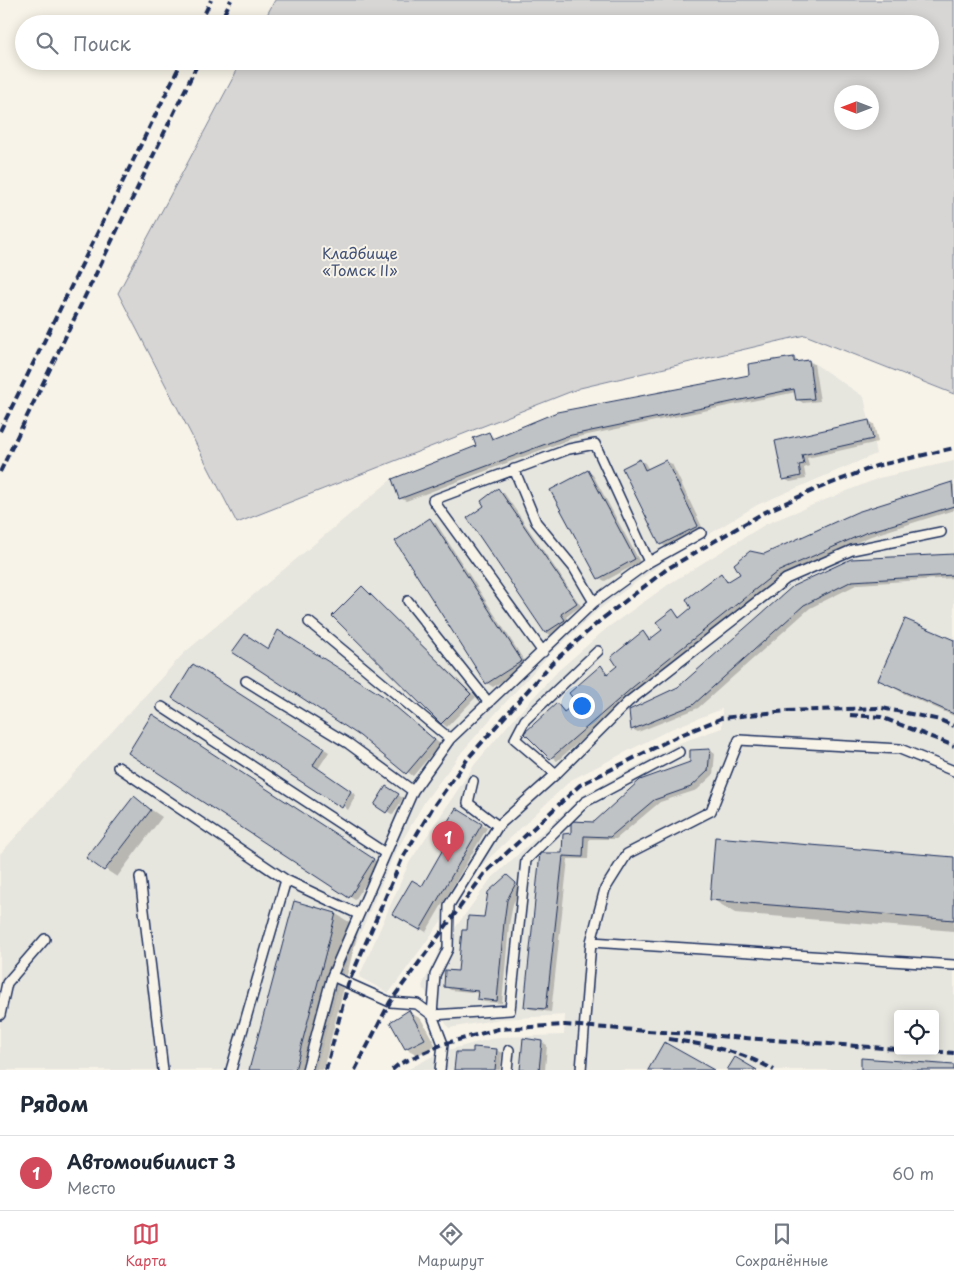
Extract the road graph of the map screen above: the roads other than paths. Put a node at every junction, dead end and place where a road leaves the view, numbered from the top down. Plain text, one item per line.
1 (514, 469) junction
2 (941, 532) dead end
3 (701, 533) dead end
4 (649, 562) junction
5 (408, 601) dead end
6 (594, 602) junction
7 (309, 622) dead end
8 (598, 650) dead end
9 (543, 652) junction
10 (246, 681) dead end
11 (489, 703) junction
12 (162, 707) dead end
13 (450, 739) junction
14 (678, 752) dead end
15 (118, 767) dead end
16 (954, 771) edge
17 (556, 774) junction
18 (473, 781) dead end
19 (413, 791) junction
20 (498, 826) junction
21 (385, 853) junction
22 (140, 878) dead end
23 (286, 880) junction
24 (358, 914) junction
25 (45, 939) dead end
26 (591, 942) junction
27 (954, 965) edge
28 (332, 976) junction
29 (0, 1015) edge
30 (432, 1015) junction
31 (509, 1050) dead end
32 (163, 1070) edge
33 (231, 1070) edge
34 (307, 1070) edge
35 (440, 1070) edge
36 (507, 1070) edge
37 (581, 1070) edge

1 - 4 lane
1 - 6 lane
1 - 9 lane
2 - 17 lane
3 - 4 lane
4 - 6 lane
5 - 11 lane
6 - 9 lane
7 - 13 lane
8 - 17 lane
9 - 11 lane
10 - 19 lane
11 - 13 lane
12 - 21 lane
13 - 19 lane
14 - 30 lane
15 - 23 lane
16 - 26 lane
17 - 20 lane
18 - 20 lane
19 - 21 lane
20 - 30 lane
21 - 24 lane
22 - 32 lane
23 - 24 lane
23 - 33 lane
24 - 28 lane
25 - 29 lane
26 - 27 lane
26 - 37 lane
28 - 30 lane
28 - 34 lane
30 - 35 lane
31 - 36 lane

